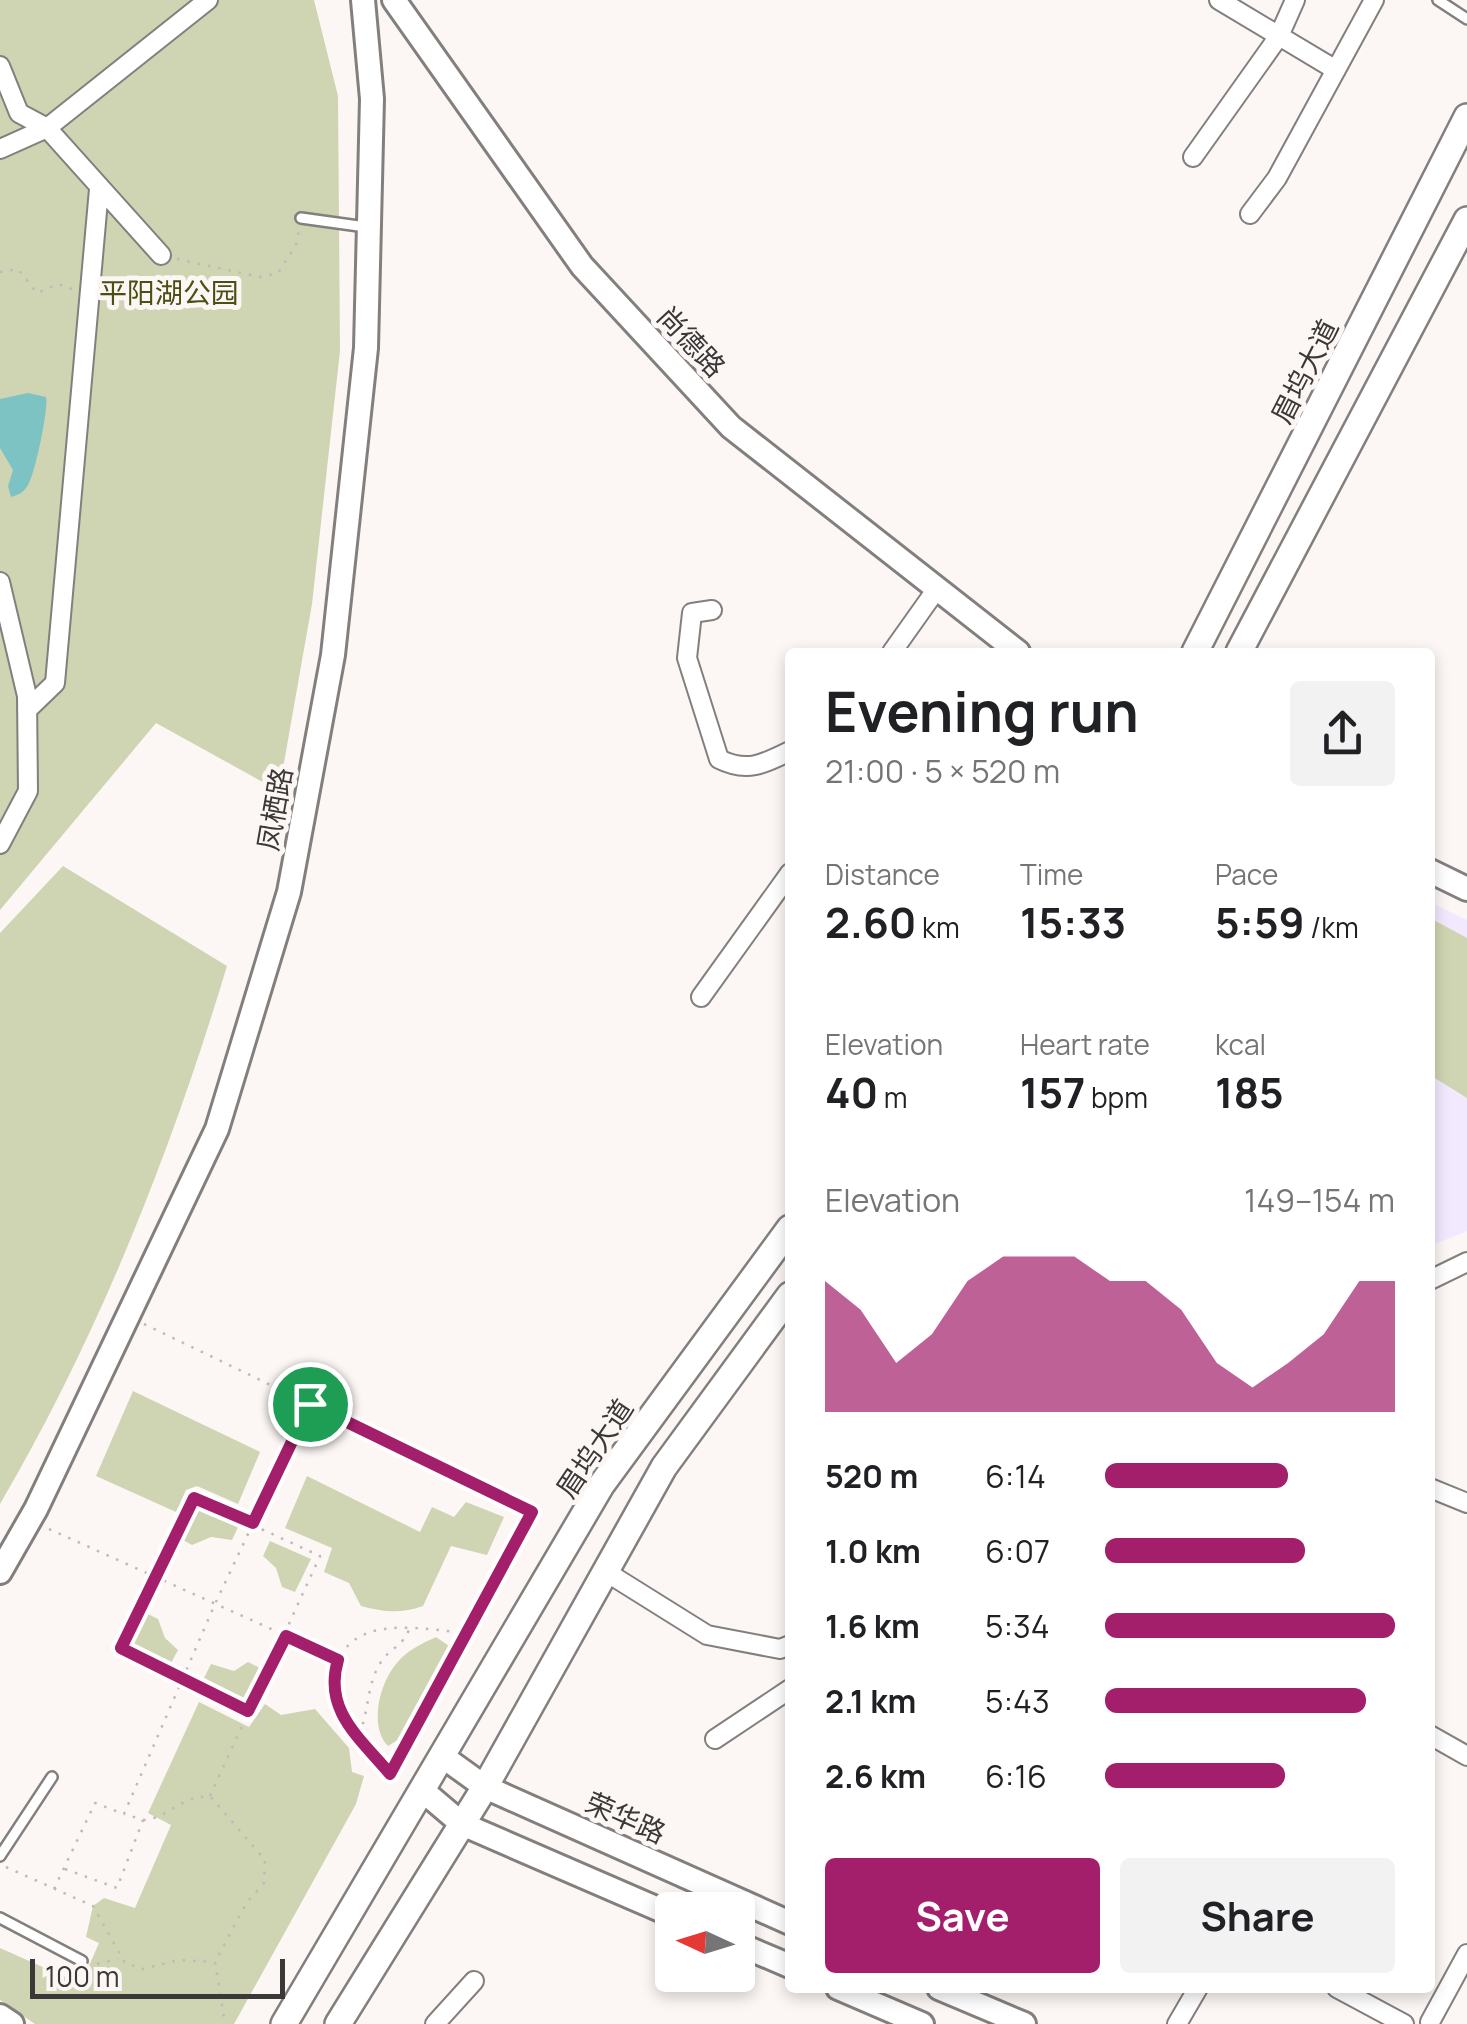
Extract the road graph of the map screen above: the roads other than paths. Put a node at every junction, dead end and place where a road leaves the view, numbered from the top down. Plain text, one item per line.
1 (208, 0) edge
2 (363, 0) edge
3 (394, 0) edge
4 (1220, 0) edge
5 (1294, 0) edge
6 (1374, 0) edge
7 (1438, 0) edge
8 (1467, 19) edge
9 (1279, 36) junction
10 (0, 66) edge
11 (1336, 70) junction
12 (1467, 118) edge
13 (47, 128) junction
14 (0, 149) edge
15 (1193, 156) dead end
16 (99, 189) junction
17 (1250, 214) dead end
18 (302, 218) road end
19 (1467, 220) edge
20 (368, 228) junction
21 (161, 256) road end
22 (0, 582) edge
23 (936, 590) junction
24 (712, 610) dead end
25 (895, 648) edge
26 (1013, 648) edge
27 (1197, 648) edge
28 (1241, 648) edge
29 (27, 710) junction
30 (785, 754) edge
31 (0, 844) edge
32 (1435, 873) edge
33 (785, 880) edge
34 (1467, 889) edge
35 (701, 997) dead end
36 (785, 1235) edge
37 (1467, 1262) edge
38 (1435, 1278) edge
39 (785, 1302) edge
40 (1435, 1490) edge
41 (1467, 1503) edge
42 (603, 1570) junction
43 (0, 1572) edge
44 (785, 1646) edge
45 (785, 1700) edge
46 (1435, 1737) edge
47 (715, 1740) dead end
48 (442, 1756) junction
49 (1467, 1756) edge
50 (52, 1777) dead end
51 (485, 1787) junction
52 (422, 1790) junction
53 (462, 1824) junction
54 (0, 1856) edge
55 (655, 1909) edge
56 (0, 1918) edge
57 (785, 1920) edge
58 (755, 1951) edge
59 (1467, 1954) edge
60 (82, 1961) road end
61 (785, 1964) edge
62 (474, 1981) dead end
63 (850, 1993) edge
64 (951, 1993) edge
65 (1195, 1993) edge
66 (1346, 1993) edge
67 (0, 2016) edge
68 (1429, 2023) edge
69 (12, 2024) edge
70 (284, 2024) edge
71 (338, 2024) edge
72 (435, 2024) edge
73 (922, 2024) edge
74 (1024, 2024) edge
75 (1177, 2024) edge
76 (1404, 2024) edge

1 - 13 street
2 - 20 street, 凤栖路
3 - 23 street, 尚德路
4 - 9 street
5 - 9 street
6 - 11 street
7 - 8 lane
9 - 11 street
9 - 15 street
10 - 13 street
11 - 17 street
12 - 27 main road, 眉坞大道
13 - 14 street
13 - 16 street
16 - 21 street
16 - 29 street
18 - 20 lane
19 - 28 main road
20 - 43 street, 凤栖路
22 - 29 street
23 - 25 street
23 - 26 street, 尚德路
24 - 30 street
29 - 31 street
32 - 34 street
33 - 35 street
36 - 48 main road, 眉坞大道
37 - 38 street
39 - 42 main road
40 - 41 street
42 - 44 street
42 - 51 main road
45 - 47 street
46 - 49 street
48 - 51 street, 荣华路
48 - 52 main road, 眉坞大道
50 - 54 lane
51 - 53 main road
51 - 57 street, 荣华路
52 - 53 street
52 - 70 main road, 眉坞大道
53 - 55 street
53 - 71 main road
56 - 60 lane
58 - 61 street
59 - 68 street
62 - 72 street
63 - 73 street
64 - 74 street
65 - 75 street
66 - 76 street
67 - 69 street

